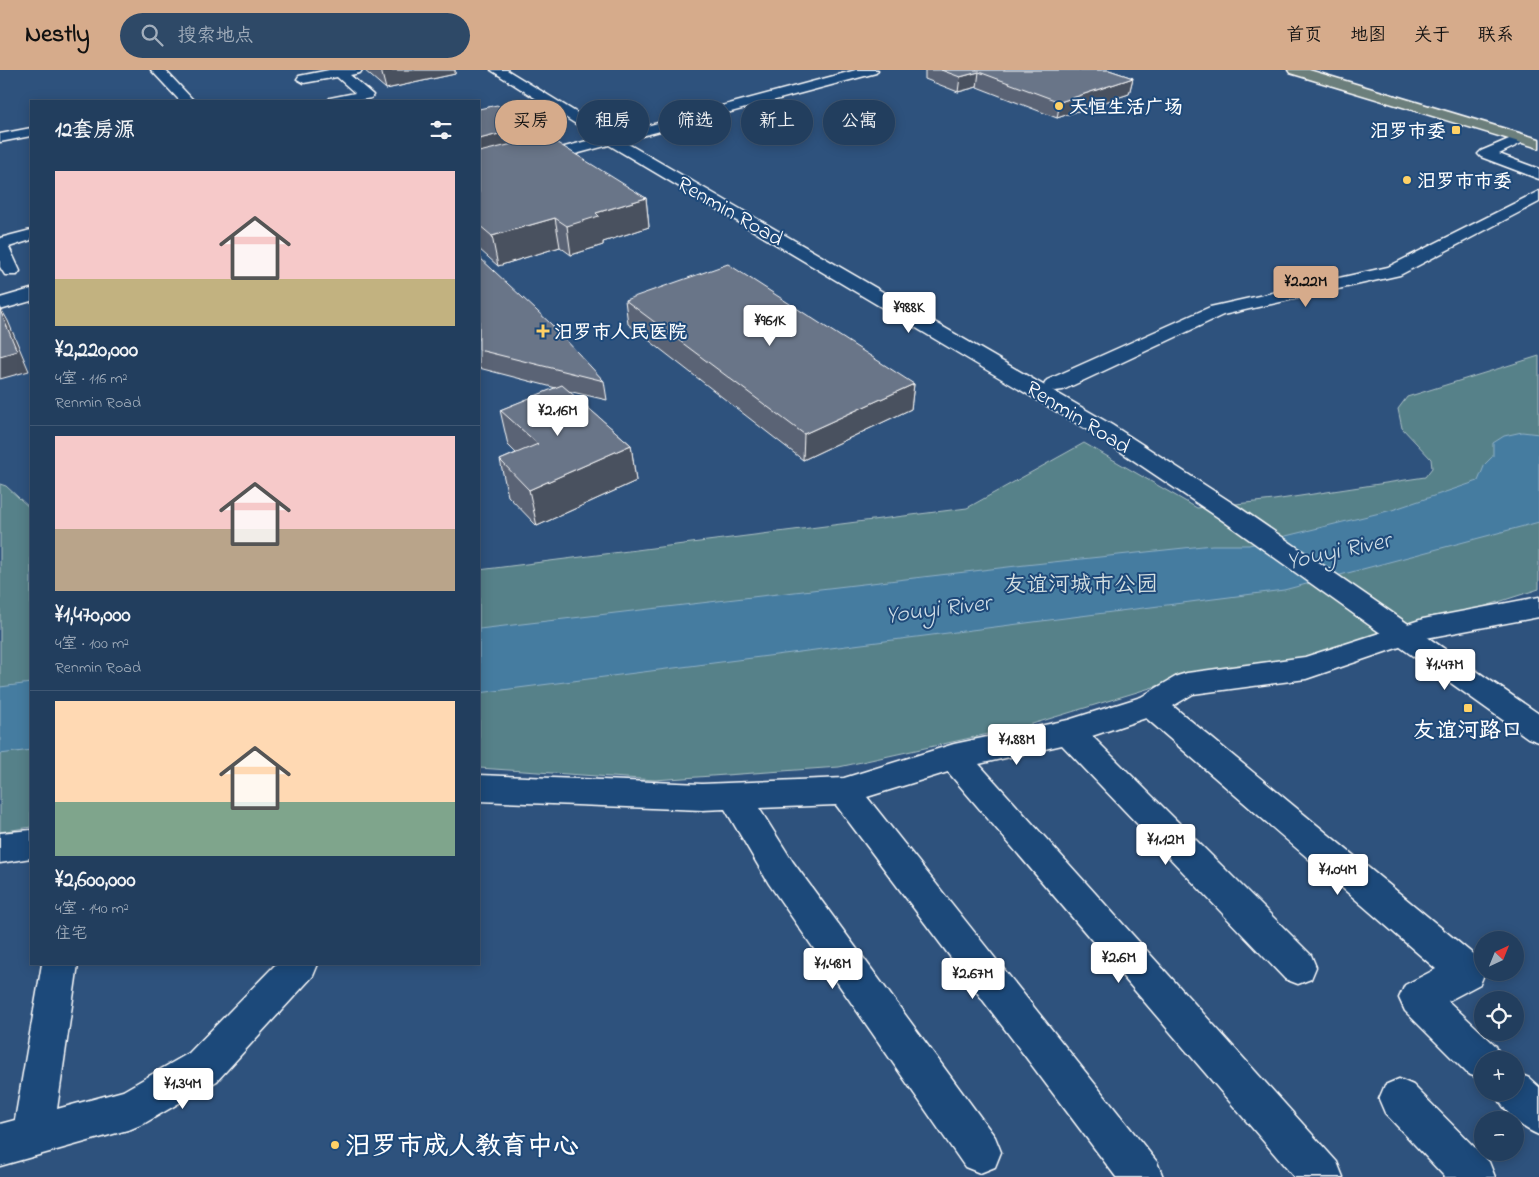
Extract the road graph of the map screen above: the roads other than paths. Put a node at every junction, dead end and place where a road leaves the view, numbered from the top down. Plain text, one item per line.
1 (158, 70) edge
2 (355, 70) edge
3 (498, 70) edge
4 (515, 70) edge
5 (842, 70) edge
6 (871, 70) edge
7 (1295, 70) edge
8 (1320, 70) edge
9 (338, 71) edge
10 (304, 79) dead end
11 (184, 100) edge
12 (340, 100) edge
13 (577, 110) edge
14 (577, 114) edge
15 (649, 124) edge
16 (649, 125) edge
17 (30, 132) edge
18 (1539, 136) edge
19 (0, 138) edge
20 (1521, 138) junction
21 (577, 142) edge
22 (1539, 144) edge
23 (577, 145) edge
24 (631, 145) edge
25 (632, 145) edge
26 (480, 165) edge
27 (1539, 174) edge
28 (480, 175) edge
29 (1539, 196) edge
30 (30, 235) edge
31 (0, 245) edge
32 (11, 271) dead end
33 (30, 281) edge
34 (0, 289) edge
35 (30, 295) edge
36 (0, 304) edge
37 (1055, 385) junction
38 (1242, 514) junction
39 (1539, 607) edge
40 (1413, 632) junction
41 (1151, 705) junction
42 (1539, 708) edge
43 (1539, 730) edge
44 (1068, 732) junction
45 (954, 756) junction
46 (480, 788) edge
47 (844, 792) junction
48 (734, 796) junction
49 (30, 844) edge
50 (0, 848) edge
51 (60, 965) edge
52 (299, 965) edge
53 (1298, 966) dead end
54 (1474, 1052) edge
55 (1398, 1100) dead end
56 (1524, 1101) edge
57 (1539, 1115) edge
58 (17, 1140) edge
59 (980, 1152) dead end
60 (1142, 1177) edge
61 (1322, 1177) edge
62 (1474, 1177) edge

1 - 11 street
2 - 9 street
3 - 14 street
4 - 13 street
5 - 15 street
6 - 16 street
7 - 20 main road
8 - 18 main road
9 - 10 street
9 - 12 street
17 - 19 street
20 - 22 main road
20 - 27 street
21 - 26 street
23 - 28 street
24 - 38 street, Renmin Road
25 - 37 street, Renmin Road
29 - 37 street
30 - 31 street
31 - 32 street
33 - 34 street
35 - 36 street
37 - 38 street, Renmin Road
38 - 40 street, Renmin Road
39 - 40 street
40 - 41 street
40 - 42 street, Renmin Road
40 - 43 street, Renmin Road
41 - 44 street
41 - 54 street
44 - 45 street
44 - 53 street
45 - 47 street
45 - 61 street
46 - 48 street
47 - 48 street
47 - 60 street
48 - 59 street
49 - 50 street
51 - 58 street
52 - 58 street
55 - 62 street
56 - 57 street

